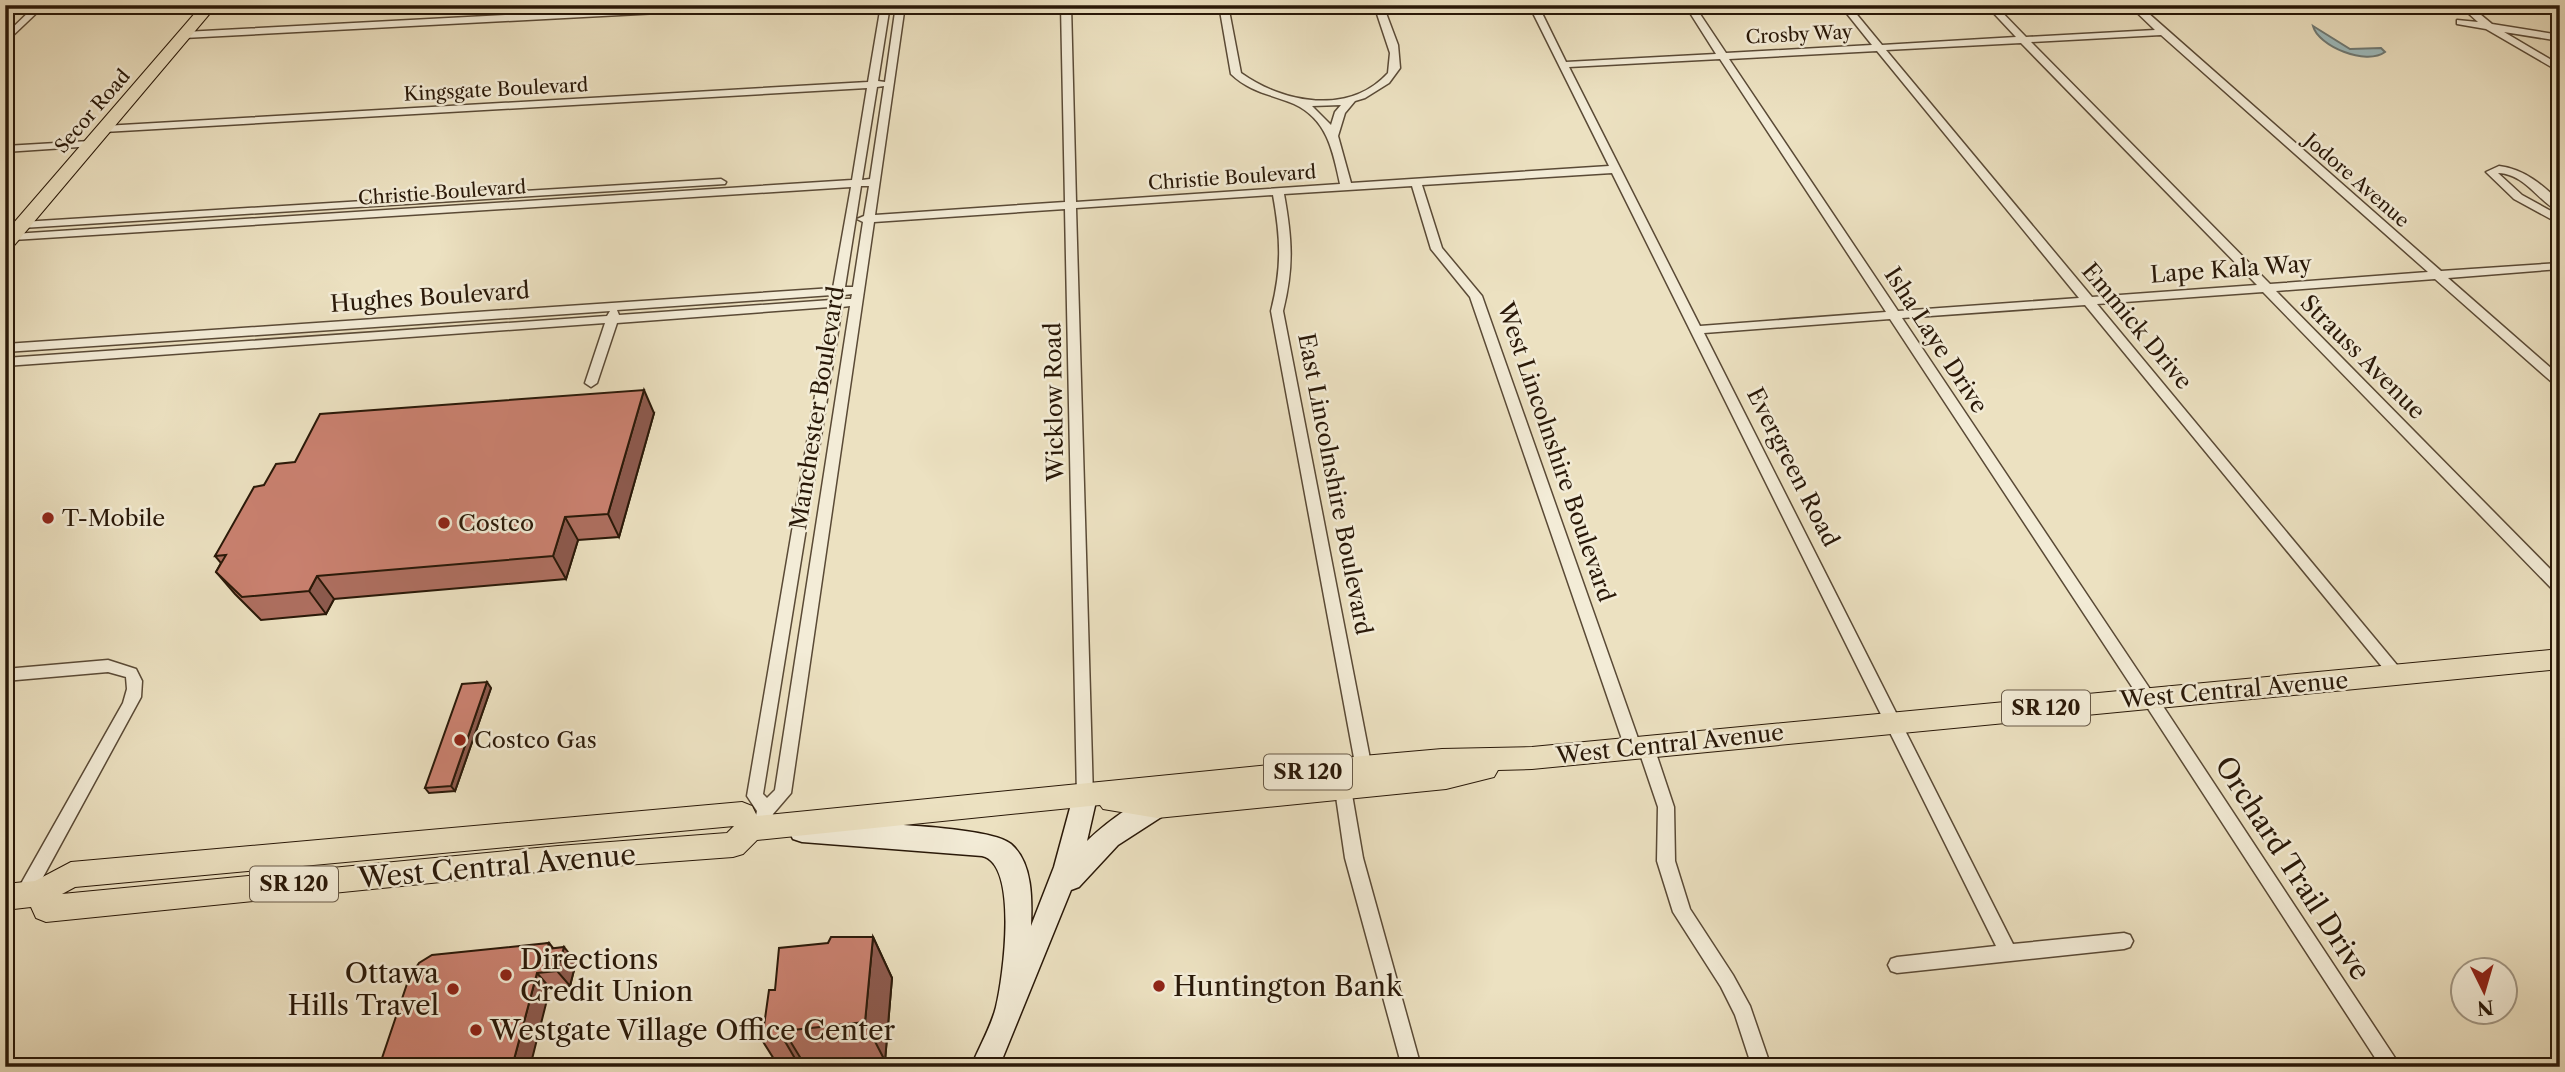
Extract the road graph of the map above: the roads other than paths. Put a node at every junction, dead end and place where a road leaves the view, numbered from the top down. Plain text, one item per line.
1 (41, 5) edge
2 (210, 5) edge
3 (621, 5) edge
4 (753, 5) edge
5 (886, 5) edge
6 (901, 5) edge
7 (1066, 5) edge
8 (1223, 5) edge
9 (1378, 5) edge
10 (1533, 5) edge
11 (1689, 5) edge
12 (1844, 5) edge
13 (1990, 5) edge
14 (2133, 5) edge
15 (2463, 5) edge
16 (2460, 22) dead end
17 (2488, 26) junction
18 (188, 32) junction
19 (2162, 32) junction
20 (2560, 38) edge
21 (2023, 39) junction
22 (5, 40) edge
23 (1879, 48) junction
24 (1722, 56) junction
25 (1562, 65) junction
26 (2560, 69) edge
27 (873, 80) junction
28 (890, 80) junction
29 (1351, 100) junction
30 (1297, 103) junction
31 (108, 124) junction
32 (1334, 134) junction
33 (90, 144) junction
34 (5, 149) edge
35 (1617, 169) junction
36 (875, 178) junction
37 (858, 179) junction
38 (1416, 183) junction
39 (1346, 187) junction
40 (1278, 192) junction
41 (1071, 205) junction
42 (2560, 209) edge
43 (869, 219) junction
44 (851, 220) junction
45 (2560, 221) edge
46 (13, 236) edge
47 (2560, 266) edge
48 (2439, 275) junction
49 (2263, 286) junction
50 (857, 296) junction
51 (838, 297) junction
52 (2090, 301) junction
53 (616, 305) junction
54 (1894, 314) junction
55 (612, 319) junction
56 (1697, 330) junction
57 (5, 348) edge
58 (5, 362) edge
59 (2558, 381) dead end
60 (591, 383) dead end
61 (2560, 588) edge
62 (2560, 659) edge
63 (2397, 674) junction
64 (5, 675) edge
65 (2149, 698) junction
66 (1894, 722) junction
67 (1639, 747) junction
68 (1353, 777) junction
69 (1085, 797) junction
70 (1157, 806) junction
71 (759, 822) junction
72 (573, 830) junction
73 (384, 876) junction
74 (23, 895) edge
75 (1057, 898) junction
76 (2124, 941) dead end
77 (2008, 952) junction
78 (1897, 965) dead end
79 (1010, 1001) junction
80 (985, 1067) edge
81 (1412, 1067) edge
82 (1762, 1067) edge
83 (2392, 1067) edge

1 - 22 street
2 - 18 main road, Secor Road
3 - 18 street
4 - 18 street
5 - 27 street, Manchester Boulevard
6 - 28 street, Manchester Boulevard
7 - 41 street, Wicklow Road
8 - 30 street
9 - 29 street
10 - 25 street, Evergreen Road
11 - 24 street, Isha Laye Drive
12 - 23 street, Emmick Drive
13 - 21 street, Strauss Avenue
14 - 19 street, Jodore Avenue
15 - 17 street
16 - 17 street
17 - 20 street
17 - 26 street
18 - 31 main road, Secor Road
19 - 21 street, Crosby Way
19 - 48 street, Jodore Avenue
21 - 23 street, Crosby Way
21 - 49 street, Strauss Avenue
23 - 24 street, Crosby Way
23 - 52 street, Emmick Drive
24 - 25 street, Crosby Way
24 - 54 street, Isha Laye Drive
25 - 35 street, Evergreen Road
27 - 28 street, Kingsgate Boulevard
27 - 31 street, Kingsgate Boulevard
27 - 37 street, Manchester Boulevard
28 - 36 street, Manchester Boulevard
29 - 30 street
29 - 32 street
30 - 32 street
31 - 33 main road, Secor Road
32 - 39 street
33 - 34 street
33 - 46 main road, Secor Road
35 - 38 street, Christie Boulevard
35 - 56 street, Evergreen Road
36 - 37 street, Christie Boulevard
36 - 43 street, Manchester Boulevard
37 - 44 street, Manchester Boulevard
37 - 46 street, Christie Boulevard
38 - 39 street, Christie Boulevard
38 - 67 street, West Lincolnshire Boulevard
39 - 40 street, Christie Boulevard
40 - 41 street, Christie Boulevard
40 - 68 street, East Lincolnshire Boulevard
41 - 43 street, Christie Boulevard
41 - 69 street, Wicklow Road
42 - 45 street
43 - 44 street, Christie Boulevard
43 - 50 street, Manchester Boulevard
44 - 51 street, Manchester Boulevard
47 - 48 street, Lape Kala Way
48 - 49 street, Lape Kala Way
48 - 59 street, Jodore Avenue
49 - 52 street, Lape Kala Way
49 - 61 street, Strauss Avenue
50 - 51 street, Hughes Boulevard
50 - 71 street, Manchester Boulevard
51 - 53 street, Hughes Boulevard
51 - 55 street, Hughes Boulevard
51 - 71 street, Manchester Boulevard
52 - 54 street, Lape Kala Way
52 - 63 street, Emmick Drive
53 - 55 street
53 - 57 street, Hughes Boulevard
54 - 56 street, Lape Kala Way
54 - 65 street, Isha Laye Drive
55 - 58 street, Hughes Boulevard
55 - 60 street
56 - 66 street, Evergreen Road
62 - 63 main road, West Central Avenue / SR 120
63 - 65 main road, West Central Avenue / SR 120
64 - 74 street
65 - 66 main road, West Central Avenue / SR 120
65 - 83 street, Orchard Trail Drive
66 - 67 main road, West Central Avenue / SR 120
66 - 77 street, Evergreen Road
67 - 68 main road, West Central Avenue / SR 120
67 - 82 street, West Lincolnshire Boulevard
68 - 69 main road, West Central Avenue / SR 120
68 - 70 main road, West Central Avenue / SR 120
68 - 81 street, East Lincolnshire Boulevard
69 - 70 main road, West Central Avenue / SR 120
69 - 71 main road, West Central Avenue / SR 120
69 - 75 street
70 - 75 street
71 - 72 main road, West Central Avenue
71 - 73 main road, West Central Avenue / SR 120
71 - 79 street
72 - 73 main road
72 - 74 main road, West Central Avenue
73 - 74 main road, West Central Avenue / SR 120
75 - 79 street
76 - 77 street
77 - 78 street
79 - 80 street

